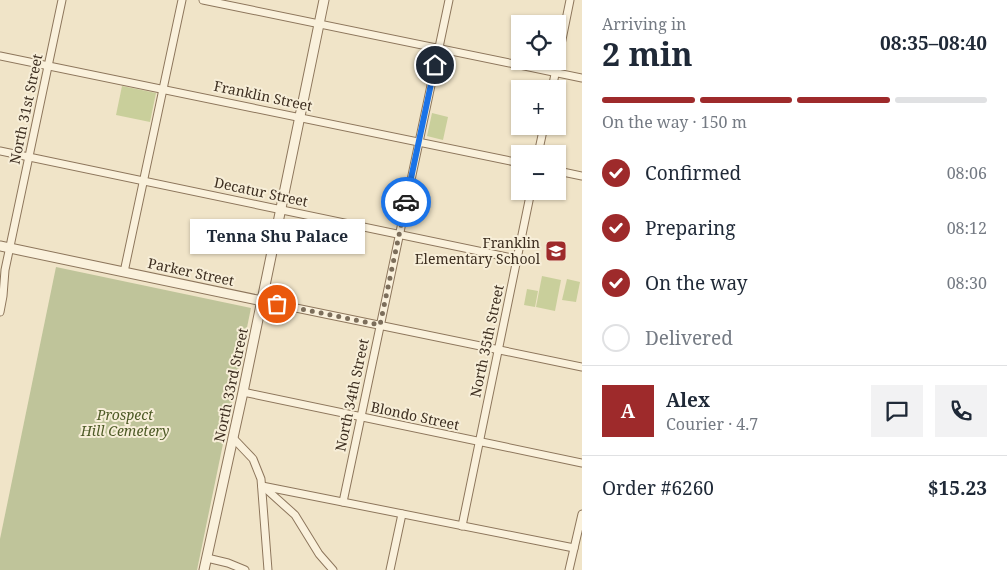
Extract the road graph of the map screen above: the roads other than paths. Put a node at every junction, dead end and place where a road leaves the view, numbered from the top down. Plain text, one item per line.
1 (62, 0) edge
2 (182, 0) edge
3 (203, 0) edge
4 (324, 0) edge
5 (449, 0) edge
6 (570, 0) edge
7 (319, 24) junction
8 (438, 49) junction
9 (0, 56) edge
10 (48, 65) junction
11 (555, 73) junction
12 (582, 78) edge
13 (554, 80) edge
14 (163, 89) junction
15 (299, 116) junction
16 (419, 141) junction
17 (0, 151) edge
18 (29, 157) junction
19 (511, 161) edge
20 (566, 172) edge
21 (582, 176) edge
22 (143, 180) junction
23 (529, 200) edge
24 (281, 209) junction
25 (399, 234) junction
26 (0, 246) edge
27 (10, 248) junction
28 (517, 259) junction
29 (124, 272) junction
30 (262, 301) junction
31 (0, 312) edge
32 (380, 325) junction
33 (498, 350) junction
34 (582, 367) edge
35 (243, 392) junction
36 (360, 417) junction
37 (234, 439) junction
38 (479, 442) junction
39 (582, 463) edge
40 (262, 486) junction
41 (343, 502) junction
42 (402, 514) junction
43 (582, 514) edge
44 (462, 526) junction
45 (574, 548) junction
46 (207, 558) junction
47 (204, 570) edge
48 (245, 570) edge
49 (268, 570) edge
50 (333, 570) edge
51 (390, 570) edge
52 (569, 570) edge

1 - 10 street, North 31st Street
2 - 14 street
3 - 7 street
4 - 7 street, North 33rd Street
5 - 8 street, North 34th Street
6 - 11 street
7 - 8 street
7 - 15 street, North 33rd Street
8 - 11 street
8 - 16 street, North 34th Street
9 - 10 street, Franklin Street
10 - 14 street, Franklin Street
10 - 18 street, North 31st Street
11 - 12 street
11 - 13 street
14 - 15 street, Franklin Street
14 - 22 street
15 - 16 street, Franklin Street
15 - 24 street, North 33rd Street
16 - 19 street, Franklin Street
16 - 25 street, North 34th Street
17 - 18 street, Decatur Street
18 - 22 street, Decatur Street
18 - 27 street, North 31st Street
20 - 21 street
22 - 24 street, Decatur Street
22 - 29 street
23 - 28 street, North 35th Street
24 - 25 street, Decatur Street
24 - 30 street, North 33rd Street
25 - 28 street, Decatur Street
25 - 32 street, North 34th Street
26 - 27 street, Parker Street
27 - 29 street, Parker Street
27 - 31 street, North 31st Street
28 - 33 street, North 35th Street
29 - 30 street, Parker Street
30 - 32 street, Parker Street
30 - 35 street, North 33rd Street
32 - 33 street, Parker Street
32 - 36 street, North 34th Street
33 - 34 street, Parker Street
33 - 38 street, North 35th Street
35 - 36 street, Blondo Street
35 - 37 street, North 33rd Street
36 - 38 street, Blondo Street
36 - 41 street, North 34th Street
37 - 40 street
37 - 46 street, North 33rd Street
38 - 39 street, Blondo Street
38 - 44 street, North 35th Street
40 - 41 street
40 - 49 street
40 - 50 street
41 - 42 street
42 - 44 street
42 - 51 street
43 - 45 street
44 - 45 street
45 - 52 street
46 - 47 street, North 33rd Street
46 - 48 street

